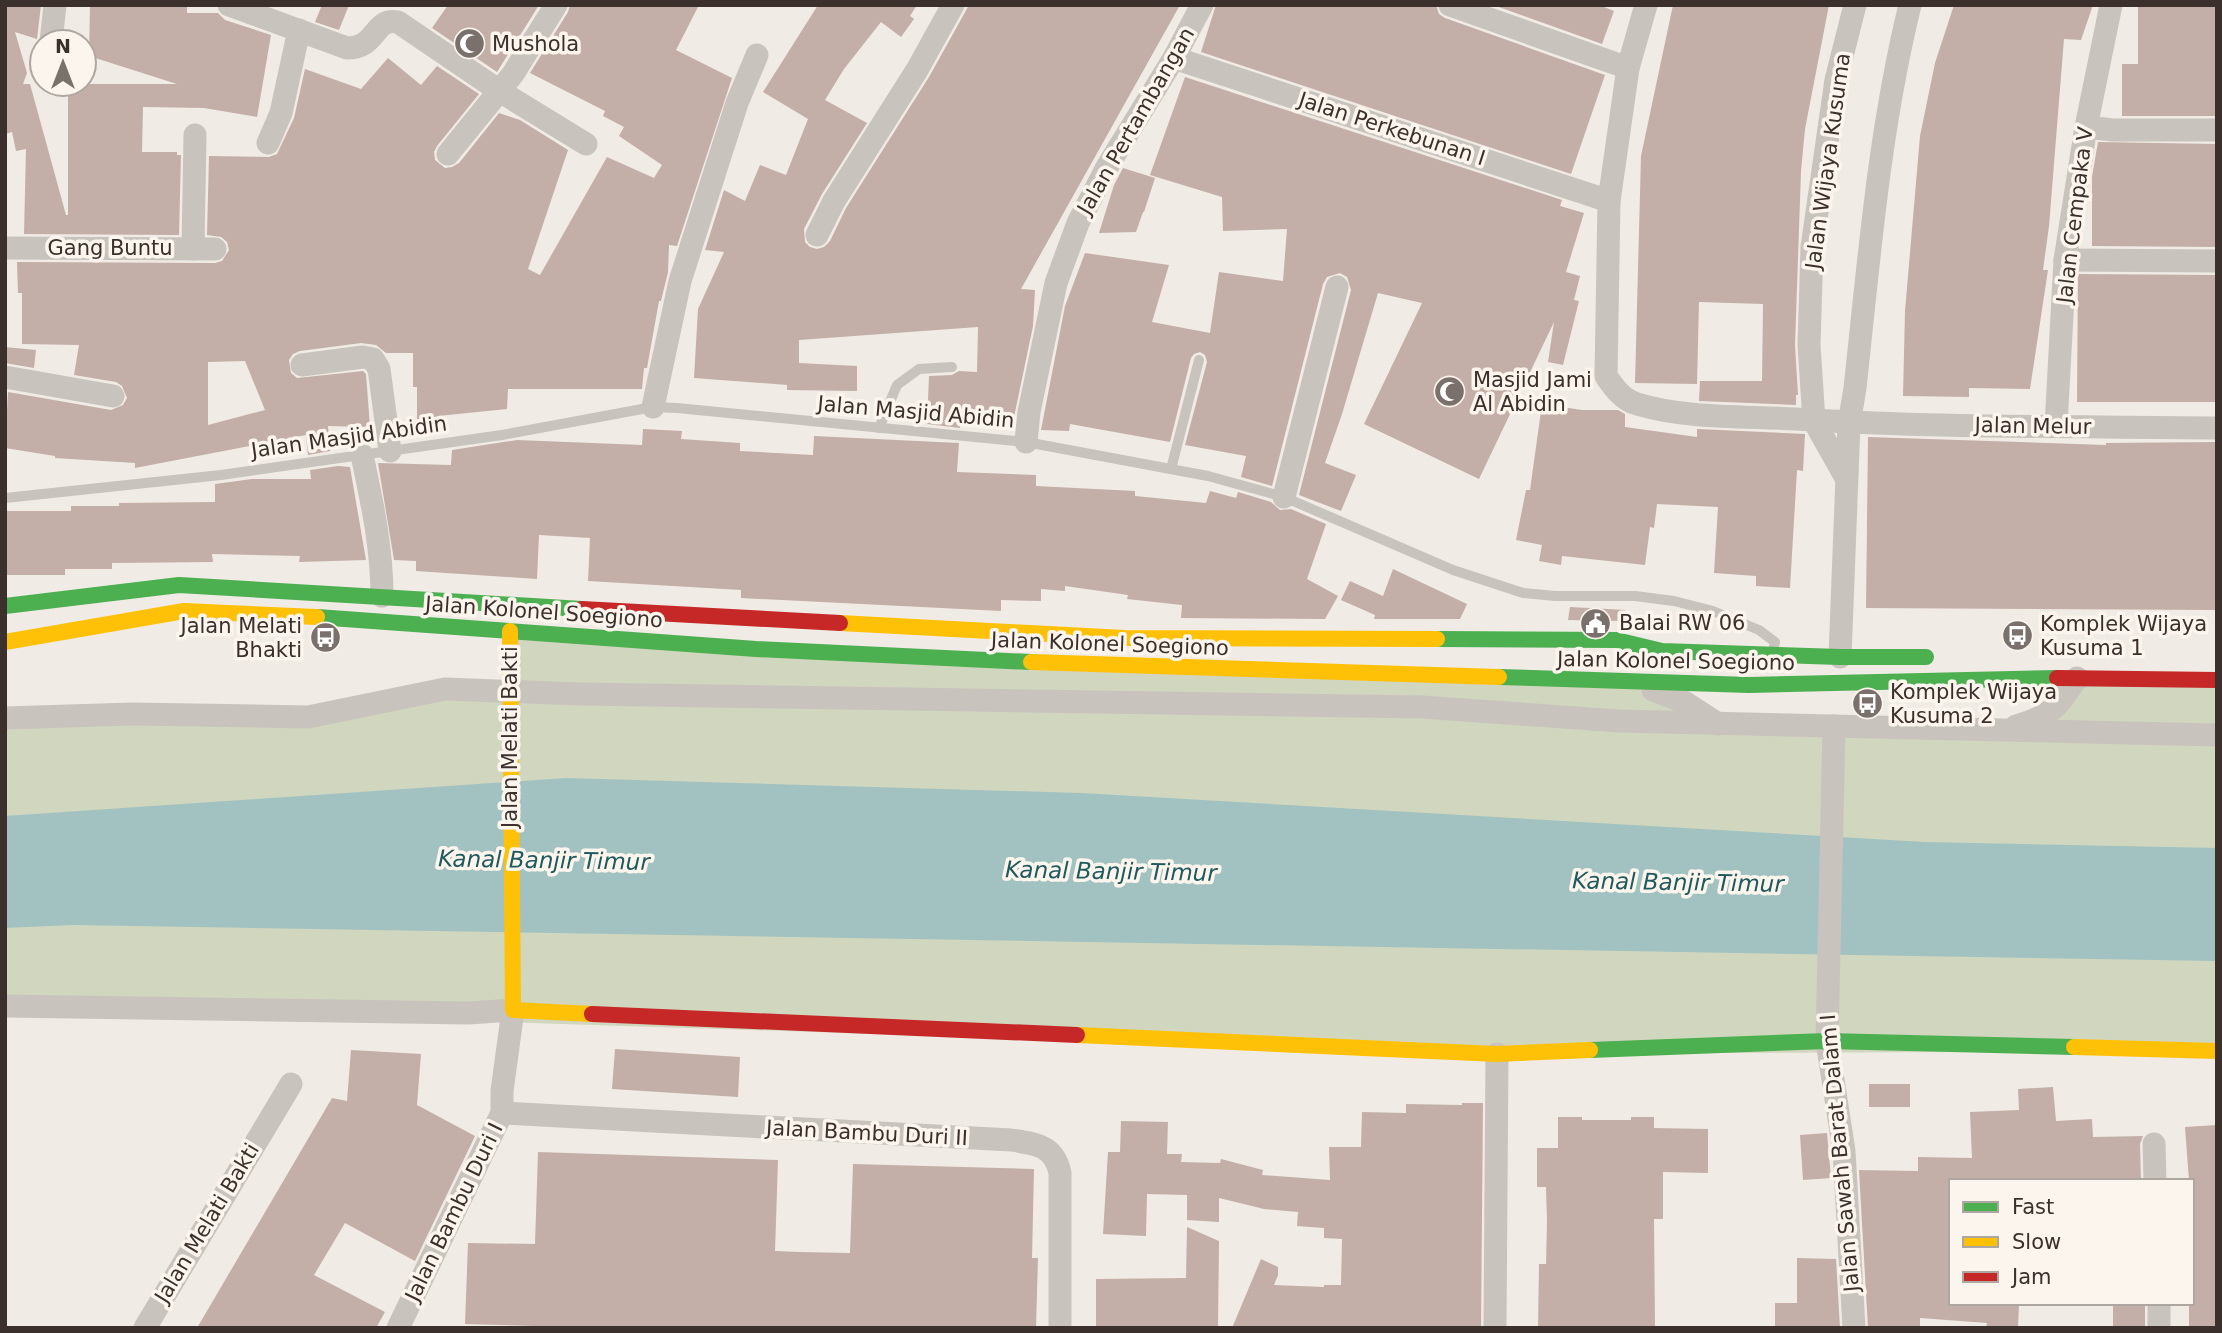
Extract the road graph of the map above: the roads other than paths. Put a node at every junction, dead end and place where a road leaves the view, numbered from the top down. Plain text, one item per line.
1 (55, 5) edge
2 (229, 5) edge
3 (556, 5) edge
4 (953, 5) edge
5 (1202, 5) edge
6 (1450, 5) edge
7 (1646, 5) edge
8 (1856, 5) edge
9 (1910, 5) edge
10 (2111, 5) edge
11 (53, 28) edge
12 (299, 30) junction
13 (757, 55) dead end
14 (1174, 58) junction
15 (1628, 68) junction
16 (498, 90) junction
17 (2086, 127) junction
18 (2217, 130) edge
19 (195, 135) dead end
20 (268, 143) dead end
21 (586, 144) dead end
22 (448, 154) dead end
23 (1609, 201) junction
24 (817, 234) dead end
25 (5, 248) edge
26 (2065, 260) junction
27 (2217, 261) edge
28 (1338, 287) dead end
29 (1199, 360) dead end
30 (302, 365) dead end
31 (952, 367) dead end
32 (5, 377) edge
33 (113, 396) dead end
34 (653, 407) junction
35 (1814, 421) junction
36 (1849, 424) junction
37 (2056, 426) junction
38 (879, 428) junction
39 (2217, 428) edge
40 (1026, 442) junction
41 (390, 451) junction
42 (362, 455) junction
43 (1171, 469) junction
44 (1846, 477) junction
45 (1284, 497) junction
46 (5, 498) edge
47 (382, 596) junction
48 (5, 606) edge
49 (510, 631) junction
50 (5, 642) edge
51 (1763, 655) junction
52 (1840, 657) junction
53 (1946, 657) dead end
54 (2077, 678) junction
55 (2217, 680) edge
56 (1636, 683) junction
57 (509, 692) junction
58 (5, 718) edge
59 (1718, 724) junction
60 (1834, 726) junction
61 (1999, 730) junction
62 (2217, 735) edge
63 (5, 1006) edge
64 (512, 1018) junction
65 (1827, 1041) junction
66 (2217, 1051) edge
67 (1497, 1054) junction
68 (291, 1084) dead end
69 (502, 1102) junction
70 (2154, 1144) dead end
71 (2155, 1179) edge
72 (2159, 1305) edge
73 (145, 1328) edge
74 (398, 1328) edge
75 (1060, 1328) edge
76 (1494, 1328) edge
77 (1854, 1328) edge
78 (2160, 1328) edge

1 - 11 street
2 - 12 street
3 - 16 street
4 - 24 street
5 - 14 street, Jalan Pertambangan
6 - 15 street
7 - 15 street, Jalan Melur
8 - 35 street, Jalan Wijaya Kusuma
9 - 36 street
10 - 17 street, Jalan Cempaka V
12 - 16 street
12 - 20 street
13 - 34 street
14 - 23 street, Jalan Perkebunan I
14 - 40 street, Jalan Pertambangan
15 - 23 street, Jalan Melur
16 - 21 street
16 - 22 street
17 - 18 street
17 - 26 street, Jalan Cempaka V
19 - 25 street, Gang Buntu
23 - 35 street, Jalan Melur
26 - 27 street
26 - 37 street, Jalan Cempaka V
28 - 45 street
29 - 43 lane
30 - 41 street
31 - 38 lane
32 - 33 street
34 - 38 lane, Jalan Masjid Abidin
34 - 41 lane, Jalan Masjid Abidin
35 - 36 street, Jalan Melur
35 - 44 street, Jalan Wijaya Kusuma
36 - 37 street, Jalan Melur
36 - 44 street
37 - 39 street, Jalan Melur
38 - 40 lane, Jalan Masjid Abidin
40 - 43 lane, Jalan Masjid Abidin
41 - 42 lane, Jalan Masjid Abidin
42 - 46 lane, Jalan Masjid Abidin
42 - 47 street
43 - 45 lane, Jalan Masjid Abidin
44 - 52 street
45 - 51 lane, Jalan Masjid Abidin
47 - 48 main road, Jalan Kolonel Soegiono
47 - 51 main road, Jalan Kolonel Soegiono
49 - 50 main road, Jalan Kolonel Soegiono
49 - 56 main road, Jalan Kolonel Soegiono
49 - 57 main road, Jalan Melati Bakti
51 - 52 main road, Jalan Kolonel Soegiono
52 - 53 main road, Jalan Kolonel Soegiono
54 - 55 main road, Jalan Kolonel Soegiono
54 - 56 main road, Jalan Kolonel Soegiono
54 - 61 street
56 - 59 street
57 - 58 street
57 - 59 street
57 - 64 main road, Jalan Melati Bakti
59 - 60 street
60 - 61 street
60 - 65 street, Jalan Sawah Barat Dalam I
61 - 62 street
63 - 64 street
64 - 67 main road
64 - 69 street, Jalan Bambu Duri I
65 - 66 main road
65 - 67 main road
65 - 77 street, Jalan Sawah Barat Dalam I
67 - 76 street
68 - 73 street, Jalan Melati Bakti
69 - 74 street, Jalan Bambu Duri I
69 - 75 street, Jalan Bambu Duri II
70 - 71 street
72 - 78 street

